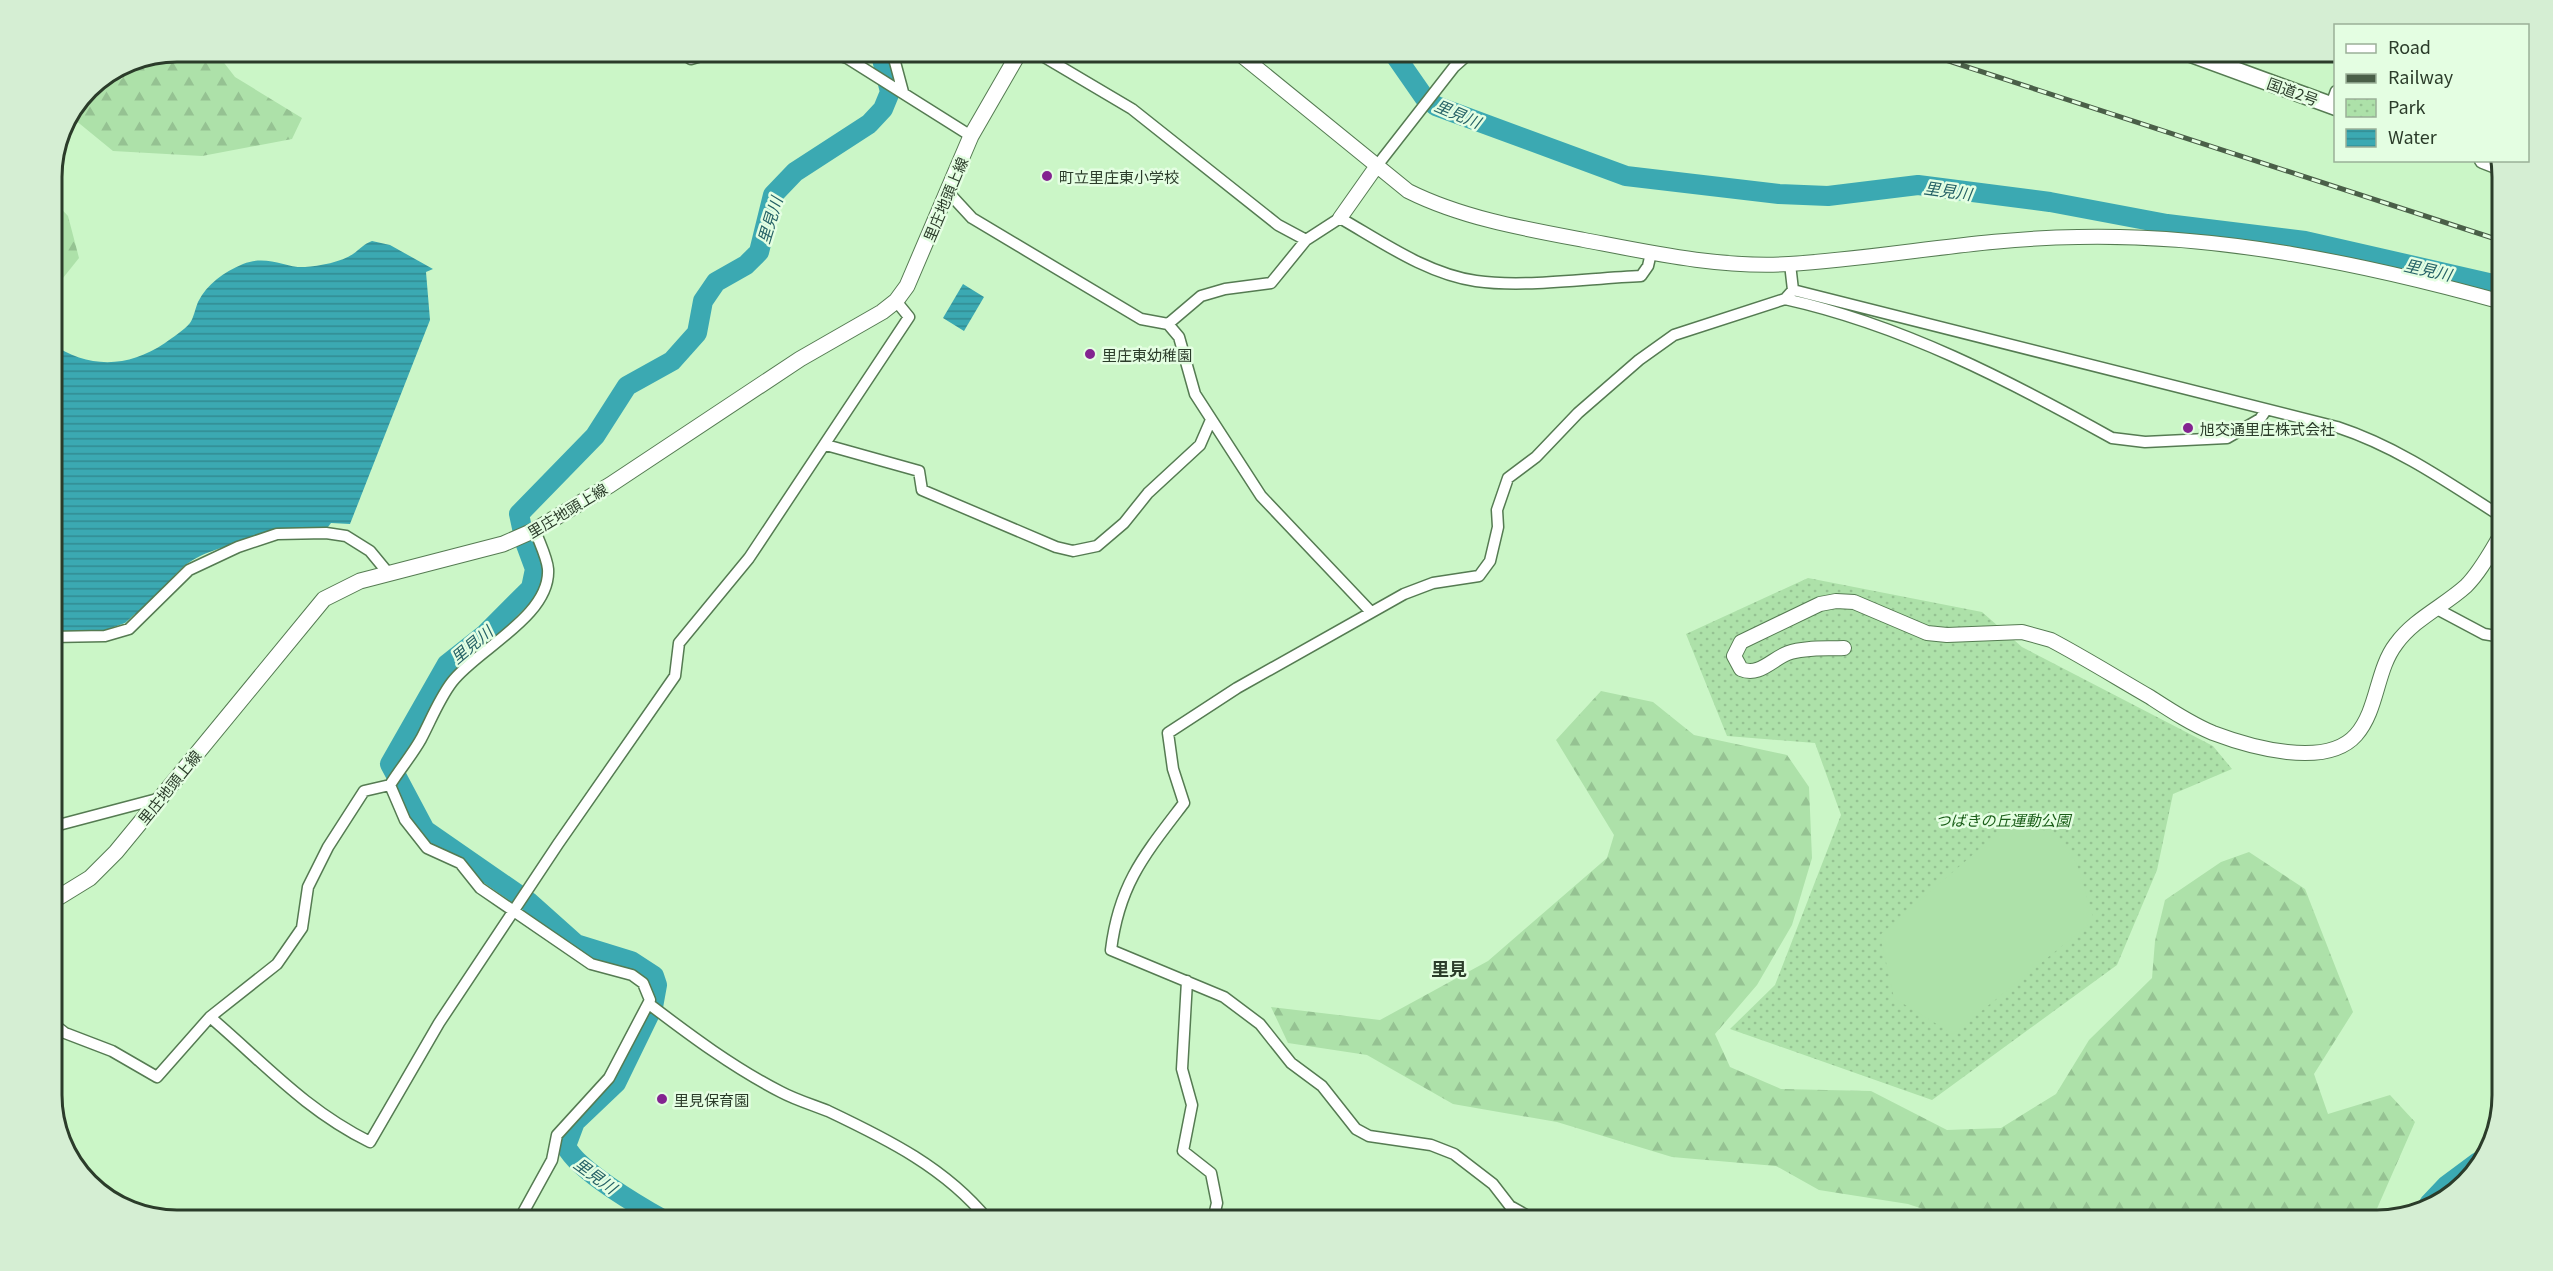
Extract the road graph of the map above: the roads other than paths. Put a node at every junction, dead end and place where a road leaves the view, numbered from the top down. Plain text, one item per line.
1 (853, 62) edge
2 (894, 62) edge
3 (1014, 62) edge
4 (1053, 62) edge
5 (1249, 62) edge
6 (1460, 62) edge
7 (2216, 62) edge
8 (901, 91) junction
9 (2334, 101) edge
10 (971, 136) junction
11 (1376, 167) junction
12 (948, 192) junction
13 (1340, 218) junction
14 (1306, 240) junction
15 (1651, 253) junction
16 (1790, 264) junction
17 (1793, 290) junction
18 (1785, 299) junction
19 (2491, 300) edge
20 (896, 301) junction
21 (1168, 324) junction
22 (2266, 410) junction
23 (1210, 422) junction
24 (826, 445) junction
25 (2491, 510) edge
26 (527, 534) junction
27 (2491, 551) edge
28 (389, 574) junction
29 (2437, 609) junction
30 (1371, 612) junction
31 (2492, 635) edge
32 (62, 637) edge
33 (1844, 648) dead end
34 (391, 784) junction
35 (161, 798) junction
36 (62, 824) edge
37 (62, 895) edge
38 (516, 910) junction
39 (1187, 981) junction
40 (649, 1004) junction
41 (210, 1017) junction
42 (62, 1031) edge
43 (524, 1210) edge
44 (978, 1210) edge
45 (1215, 1210) edge
46 (1517, 1210) edge

1 - 8 street
2 - 8 street
3 - 10 main road, 里庄地頭上線
4 - 14 street
5 - 11 street
6 - 11 street
7 - 9 highway, 国道2号
8 - 10 street
10 - 12 main road, 里庄地頭上線
11 - 13 street
11 - 15 street
12 - 20 main road, 里庄地頭上線
12 - 21 street
13 - 14 street
13 - 15 street
14 - 21 street
15 - 16 street
16 - 17 street
16 - 19 street
17 - 18 street
17 - 22 street
18 - 22 street
18 - 30 street
20 - 24 street
20 - 26 main road, 里庄地頭上線
21 - 23 street
22 - 25 street
23 - 24 street
23 - 30 street
24 - 38 street
26 - 28 main road, 里庄地頭上線
26 - 34 street
27 - 29 street
28 - 32 street
28 - 35 main road, 里庄地頭上線
29 - 31 street
29 - 33 street
30 - 39 street
34 - 38 street
34 - 41 street
35 - 36 street
35 - 37 main road, 里庄地頭上線
38 - 40 street
38 - 41 street
39 - 45 street
39 - 46 street
40 - 43 street
40 - 44 street
41 - 42 street

